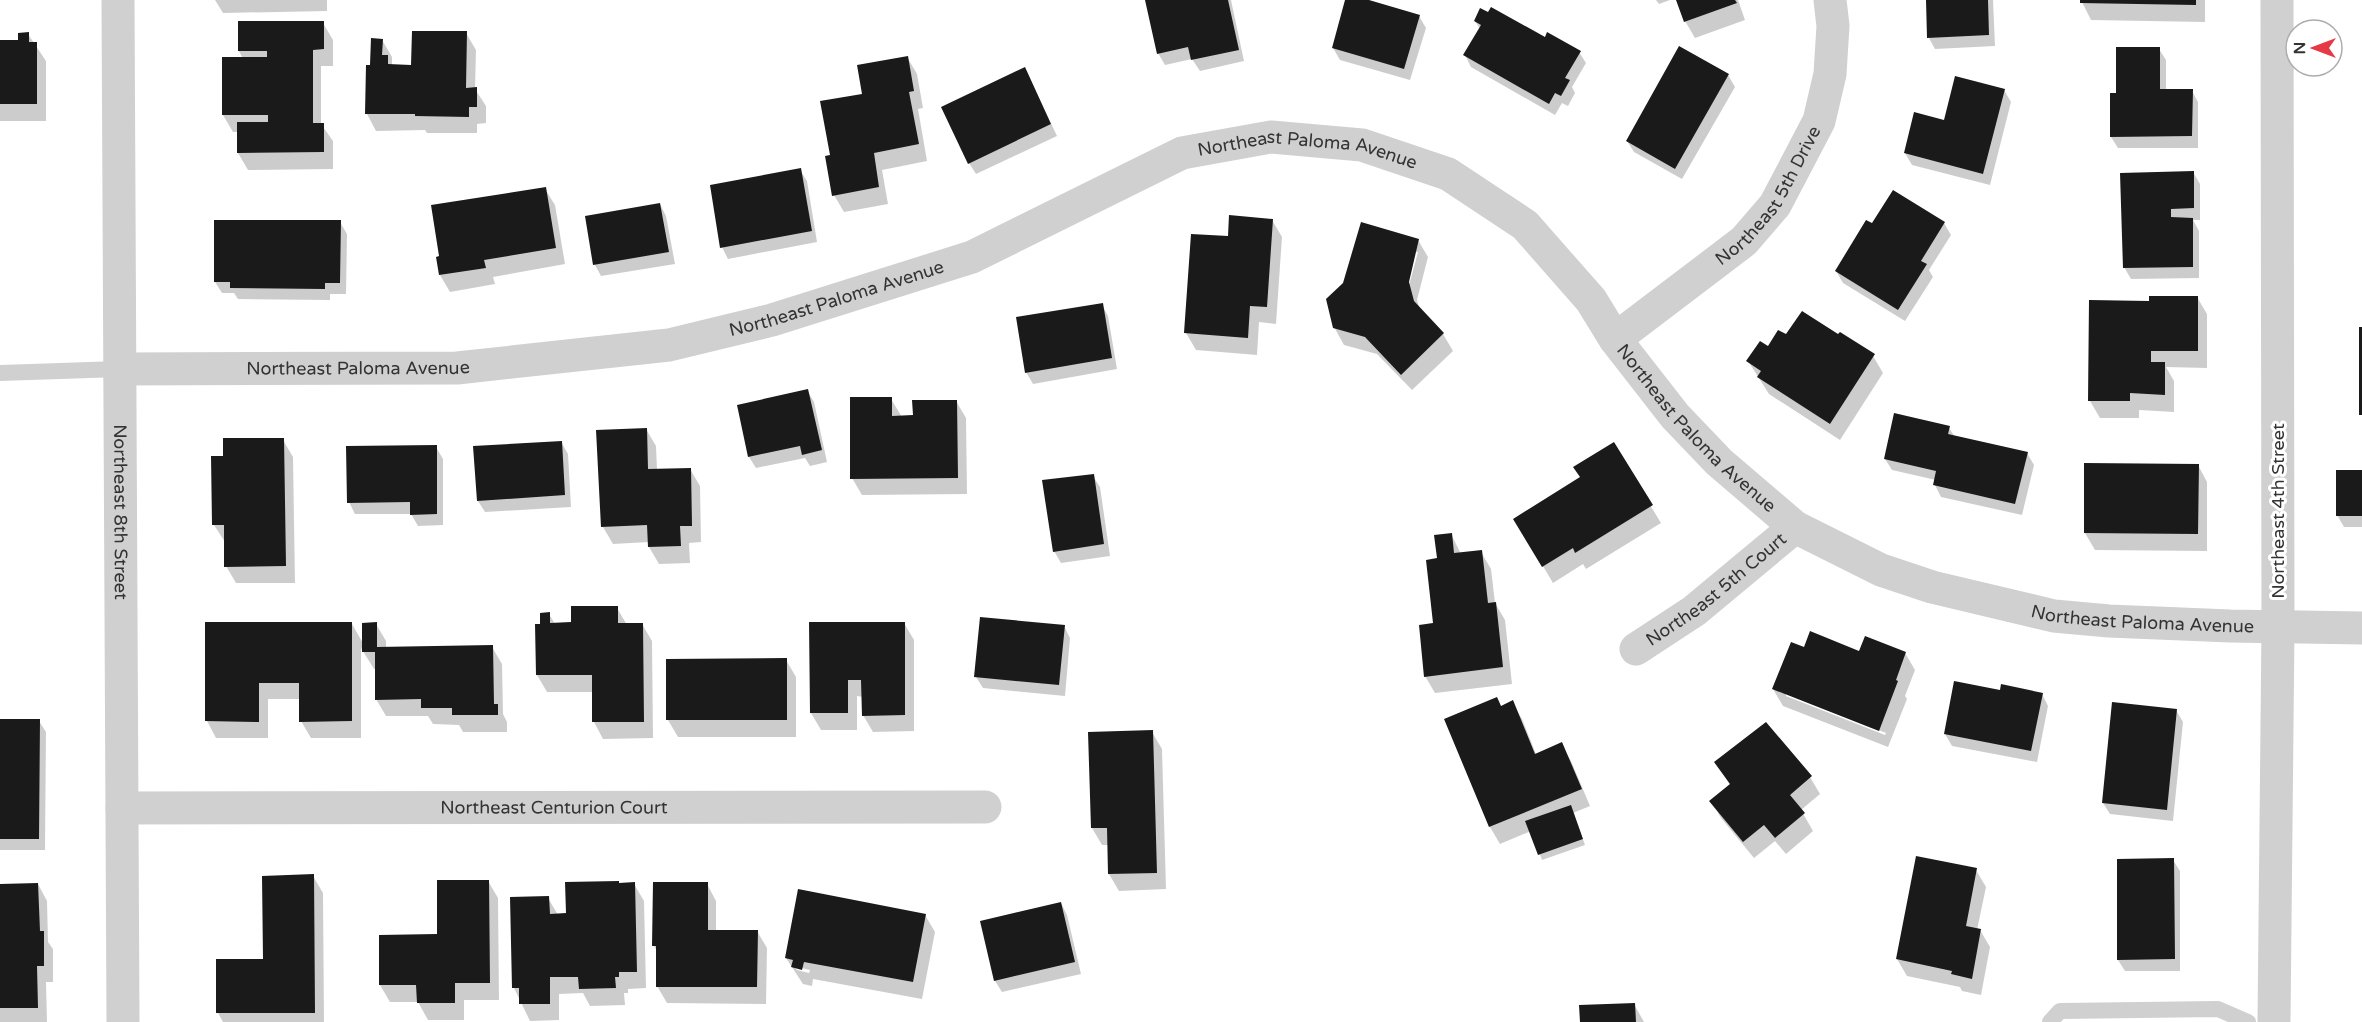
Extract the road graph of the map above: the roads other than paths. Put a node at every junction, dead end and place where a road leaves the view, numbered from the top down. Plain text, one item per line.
1 (118, 0) edge
2 (1830, 0) edge
3 (2277, 0) edge
4 (1615, 339) junction
5 (120, 369) junction
6 (0, 373) edge
7 (1795, 527) junction
8 (2278, 627) junction
9 (2362, 628) edge
10 (1636, 649) dead end
11 (985, 807) dead end
12 (122, 808) junction
13 (123, 1022) edge
14 (2050, 1022) edge
15 (2243, 1022) edge
16 (2248, 1022) edge
17 (2274, 1022) edge

1 - 5 street, Northeast 8th Street
2 - 4 street, Northeast 5th Drive
3 - 8 street, Northeast 4th Street
4 - 5 street, Northeast Paloma Avenue
4 - 7 street, Northeast Paloma Avenue
5 - 6 lane
5 - 12 street, Northeast 8th Street
7 - 8 street, Northeast Paloma Avenue
7 - 10 street, Northeast 5th Court
8 - 9 street, Northeast Paloma Avenue
8 - 17 street, Northeast 4th Street
11 - 12 street, Northeast Centurion Court
12 - 13 street, Northeast 8th Street
14 - 15 lane
15 - 16 lane

